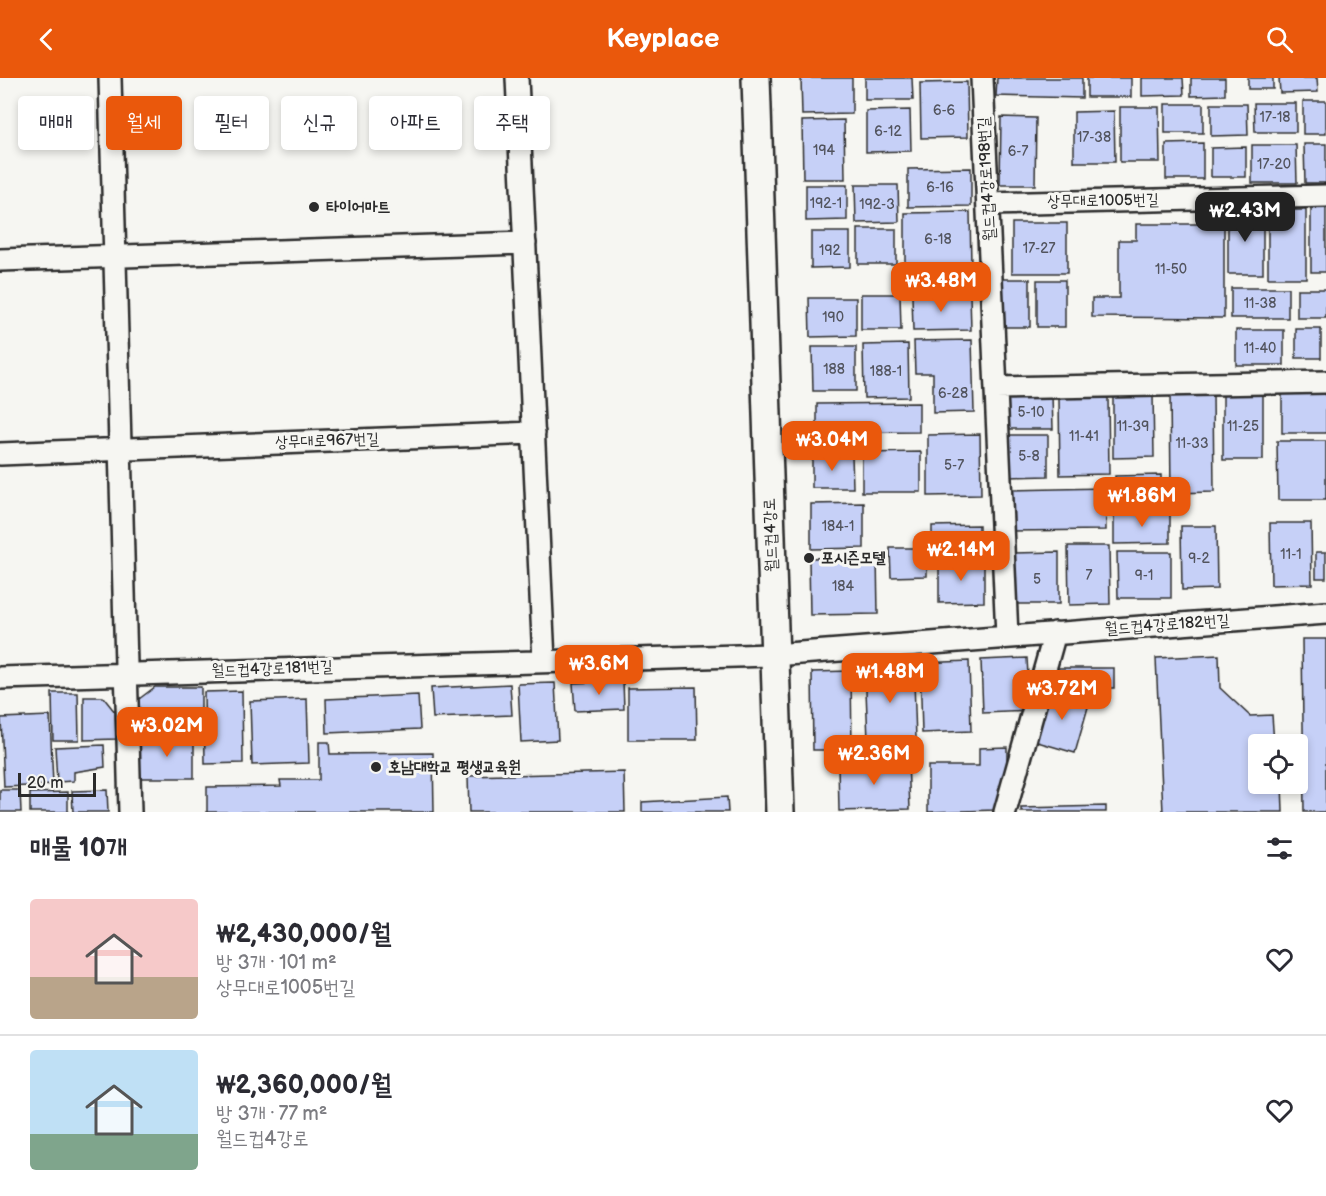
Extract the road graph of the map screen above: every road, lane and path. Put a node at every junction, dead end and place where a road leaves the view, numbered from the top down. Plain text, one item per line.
1 (110, 78) edge
2 (517, 78) edge
3 (756, 78) edge
4 (982, 78) edge
5 (1326, 196) edge
6 (988, 204) junction
7 (525, 243) junction
8 (115, 256) junction
9 (0, 260) edge
10 (1326, 382) edge
11 (996, 388) junction
12 (534, 433) junction
13 (120, 449) junction
14 (0, 454) edge
15 (1326, 614) edge
16 (1055, 633) junction
17 (1007, 636) junction
18 (774, 655) junction
19 (544, 661) junction
20 (126, 674) junction
21 (0, 678) edge
22 (130, 812) edge
23 (780, 812) edge
24 (1005, 812) edge

1 - 8 street
2 - 7 street
3 - 18 street, 월드컵4강로
4 - 6 street, 월드컵4강로198번길
5 - 6 street, 상무대로1005번길
6 - 11 street, 월드컵4강로198번길
7 - 8 street
7 - 12 street
8 - 9 street
8 - 13 street
10 - 11 street
11 - 17 street
12 - 13 street, 상무대로967번길
12 - 19 street
13 - 14 street, 상무대로967번길
13 - 20 street
15 - 16 street, 월드컵4강로182번길
16 - 17 street, 월드컵4강로182번길
16 - 24 street
17 - 18 street, 월드컵4강로182번길
18 - 19 street, 월드컵4강로181번길
18 - 23 street, 월드컵4강로
19 - 20 street, 월드컵4강로181번길
20 - 21 street, 월드컵4강로181번길
20 - 22 street

